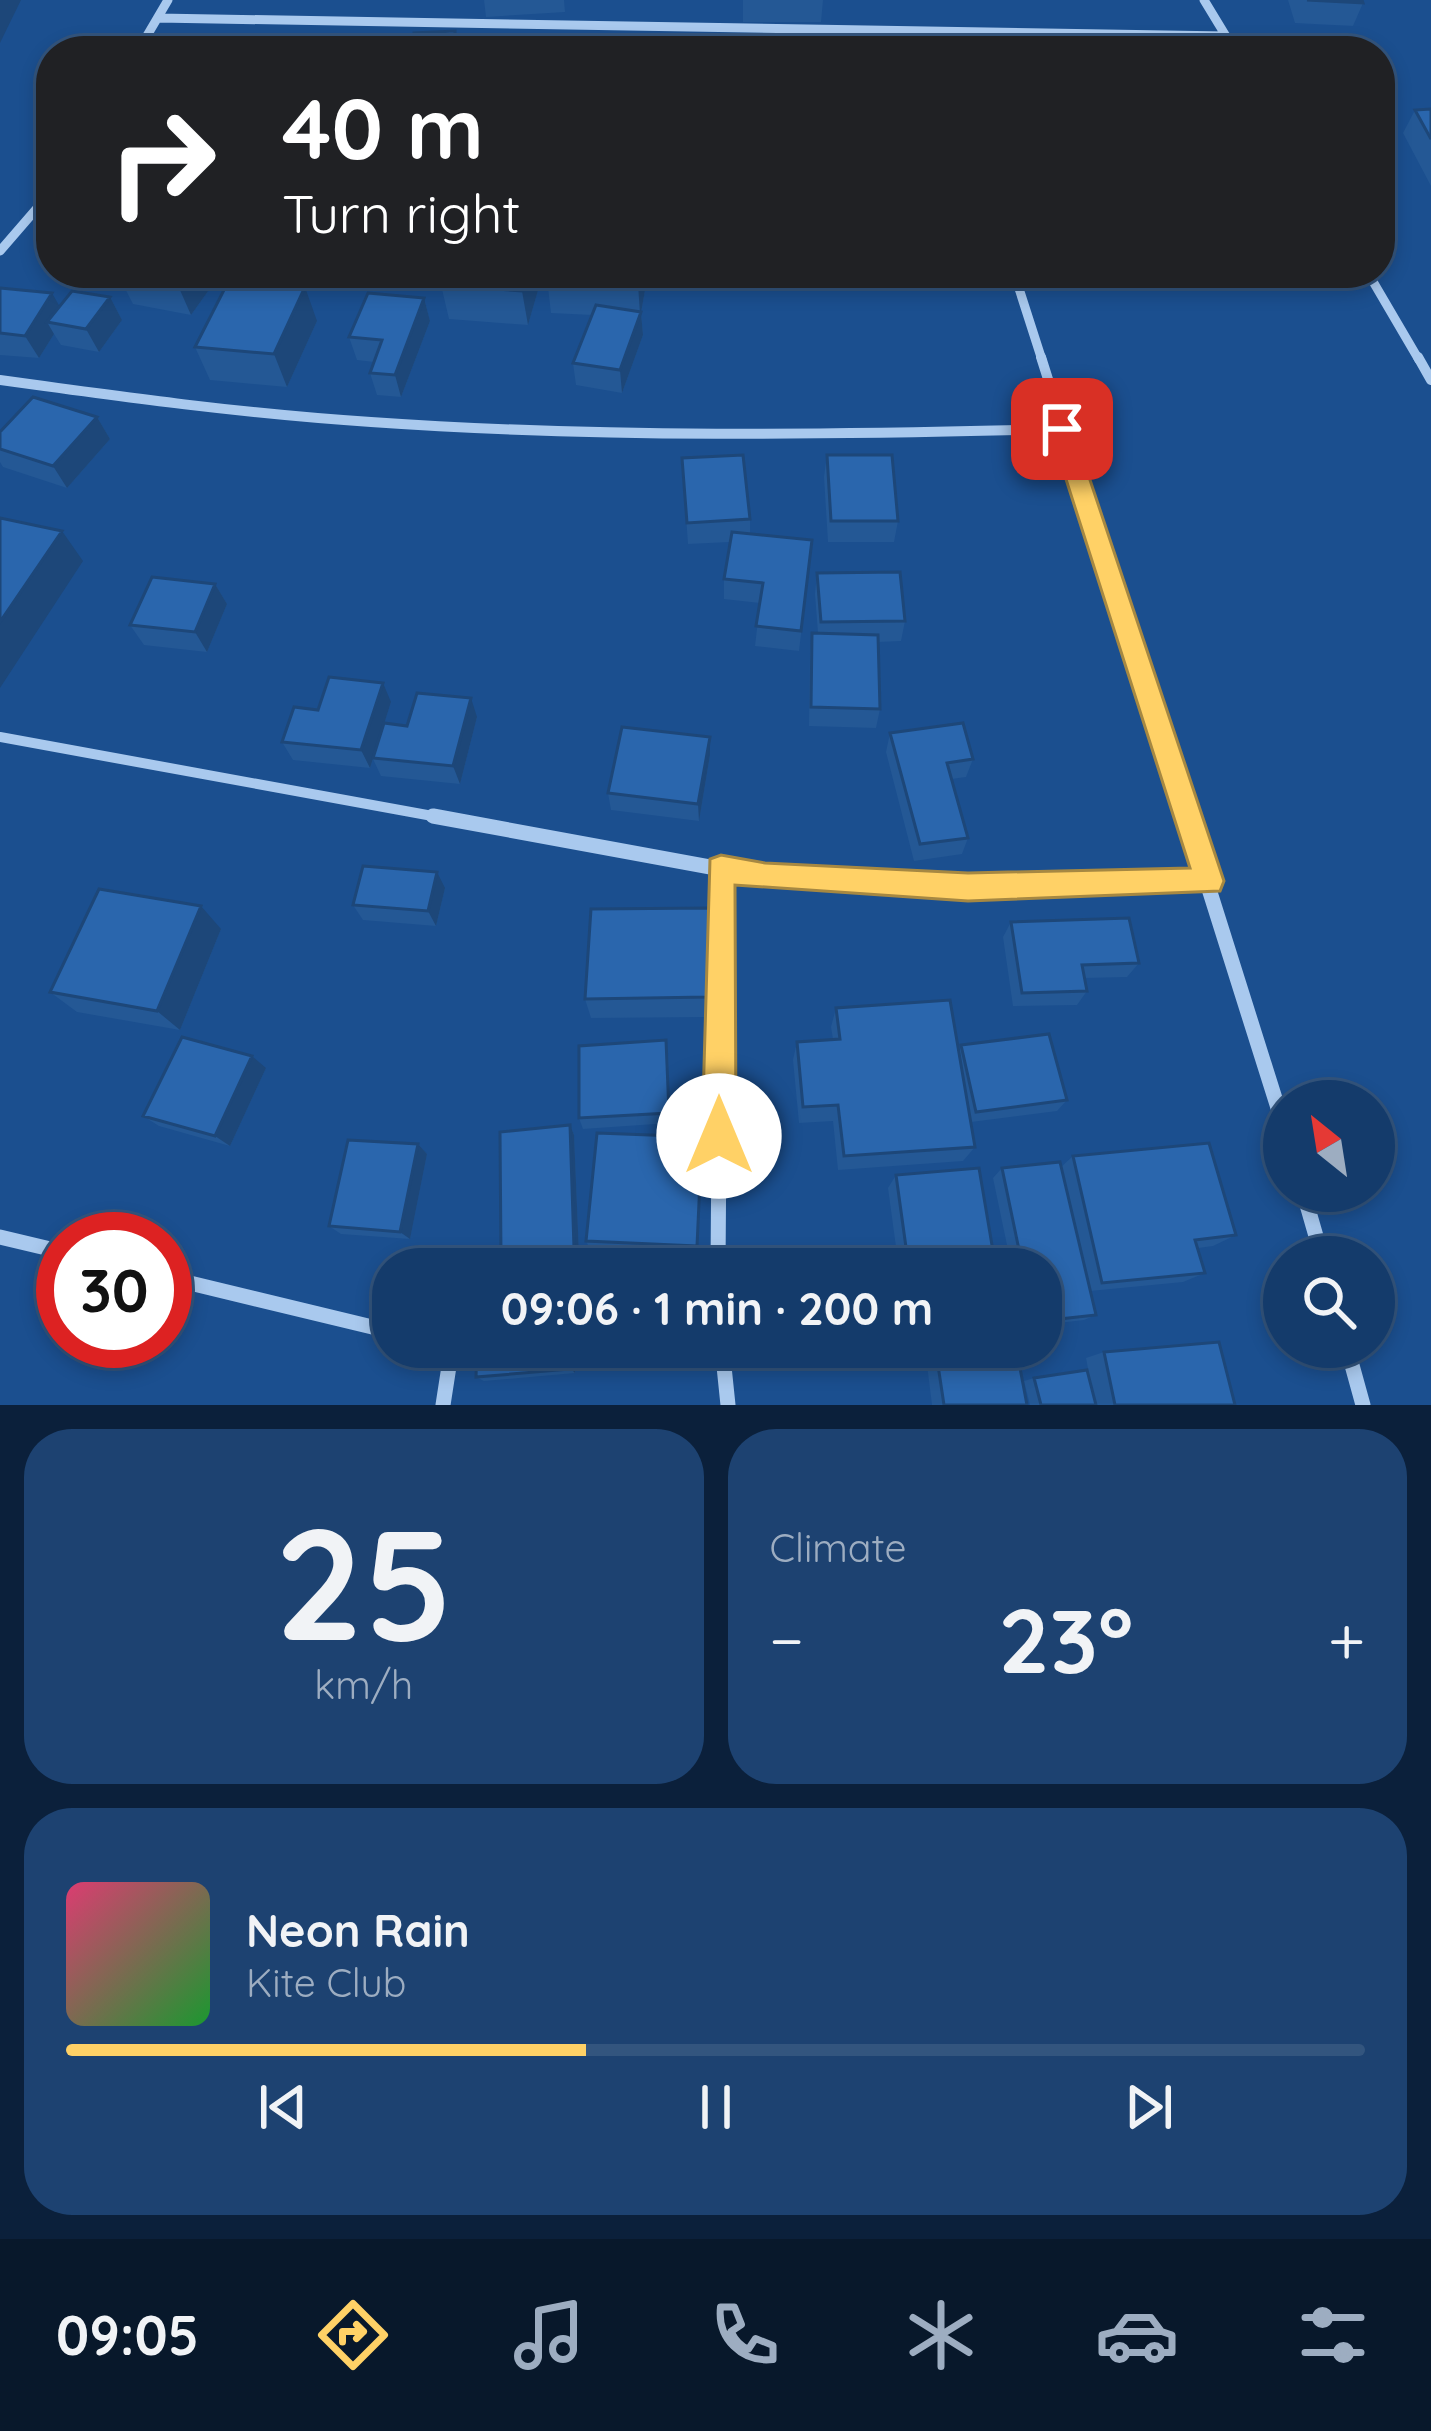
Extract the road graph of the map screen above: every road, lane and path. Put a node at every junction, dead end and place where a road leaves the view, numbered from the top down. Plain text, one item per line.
1 (168, 0) edge
2 (1204, 0) edge
3 (158, 18) junction
4 (944, 33) junction
5 (147, 36) edge
6 (945, 36) edge
7 (1226, 36) joint
8 (36, 210) edge
9 (0, 251) edge
10 (1019, 288) edge
11 (1377, 288) edge
12 (0, 380) edge
13 (1431, 380) edge
14 (1062, 429) junction
15 (0, 737) edge
16 (721, 869) junction
17 (1210, 881) junction
18 (1270, 1080) edge
19 (0, 1237) edge
20 (36, 1246) edge
21 (718, 1248) edge
22 (192, 1283) edge
23 (372, 1326) edge
24 (448, 1368) edge
25 (724, 1368) edge
26 (1353, 1368) edge
27 (442, 1405) edge
28 (728, 1405) edge
29 (1363, 1405) edge

1 - 3 street
2 - 7 street
3 - 4 street
3 - 5 street
4 - 6 street
4 - 7 street
8 - 9 street
10 - 14 street
11 - 13 street
12 - 14 street
14 - 17 street
15 - 16 street
16 - 17 street
16 - 21 street
17 - 18 street
19 - 20 street
22 - 23 street
24 - 27 street
25 - 28 street
26 - 29 street

